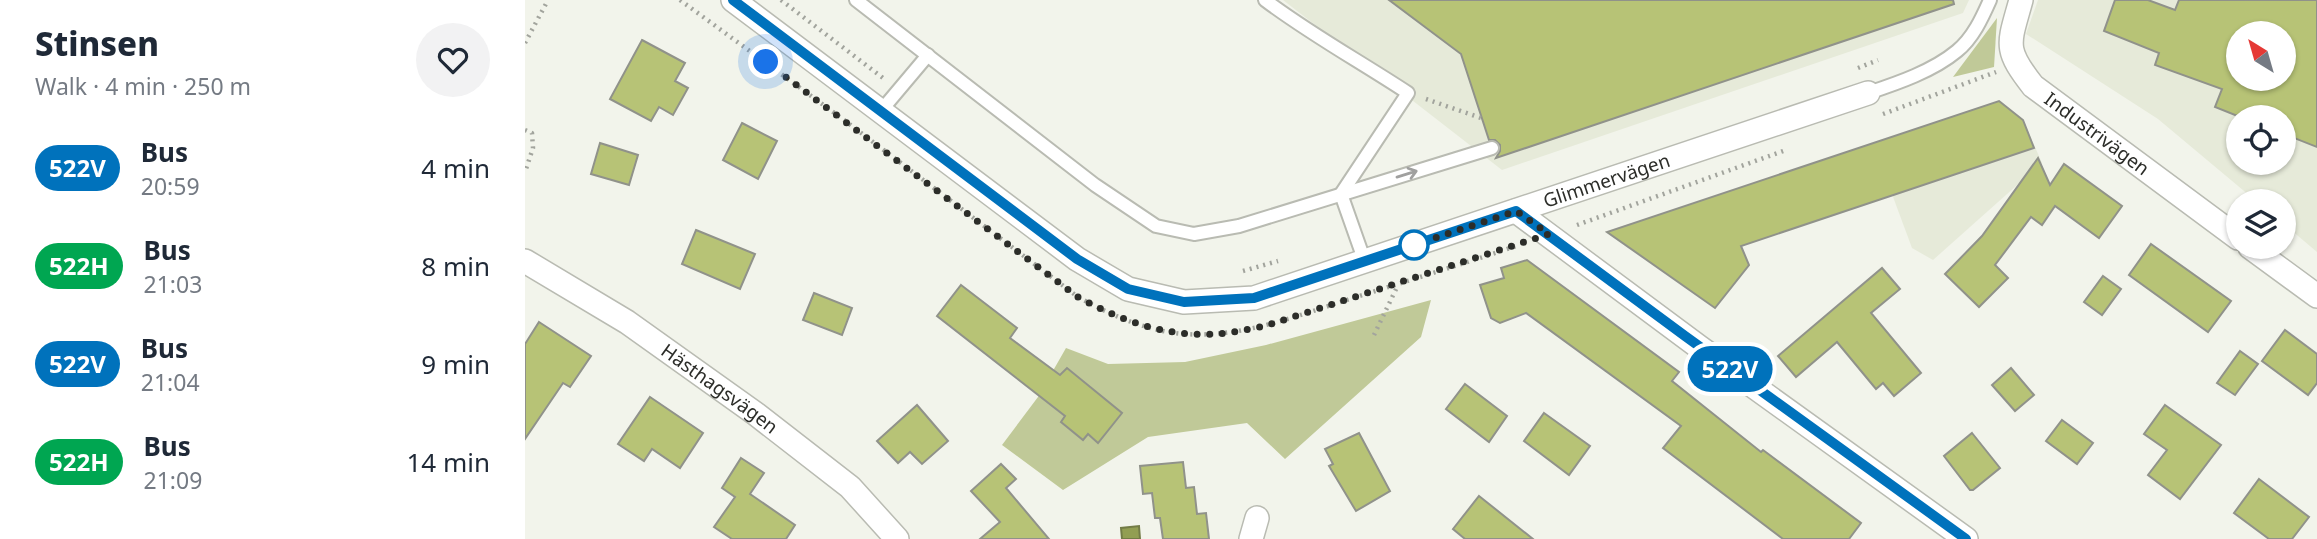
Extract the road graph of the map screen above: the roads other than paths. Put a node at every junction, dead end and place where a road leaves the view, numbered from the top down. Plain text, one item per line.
1 (733, 0) edge
2 (856, 0) edge
3 (1265, 0) edge
4 (1990, 0) edge
5 (2021, 0) edge
6 (927, 55) junction
7 (1868, 93) joint
8 (880, 112) junction
9 (1492, 148) dead end
10 (1341, 194) junction
11 (1516, 211) junction
12 (2226, 229) edge
13 (2267, 259) edge
14 (525, 261) edge
15 (1365, 262) junction
16 (2317, 296) edge
17 (897, 539) edge
18 (1966, 539) edge

1 - 8 street, Glimmervägen
2 - 6 lane
3 - 10 lane
4 - 7 lane
5 - 12 street, Industrivägen
6 - 8 lane
6 - 10 lane
7 - 11 street, Glimmervägen
8 - 15 street, Glimmervägen
10 -> 9 lane
10 - 15 lane
11 - 15 street, Glimmervägen
11 - 18 street
13 - 16 street
14 - 17 street, Hästhagsvägen

